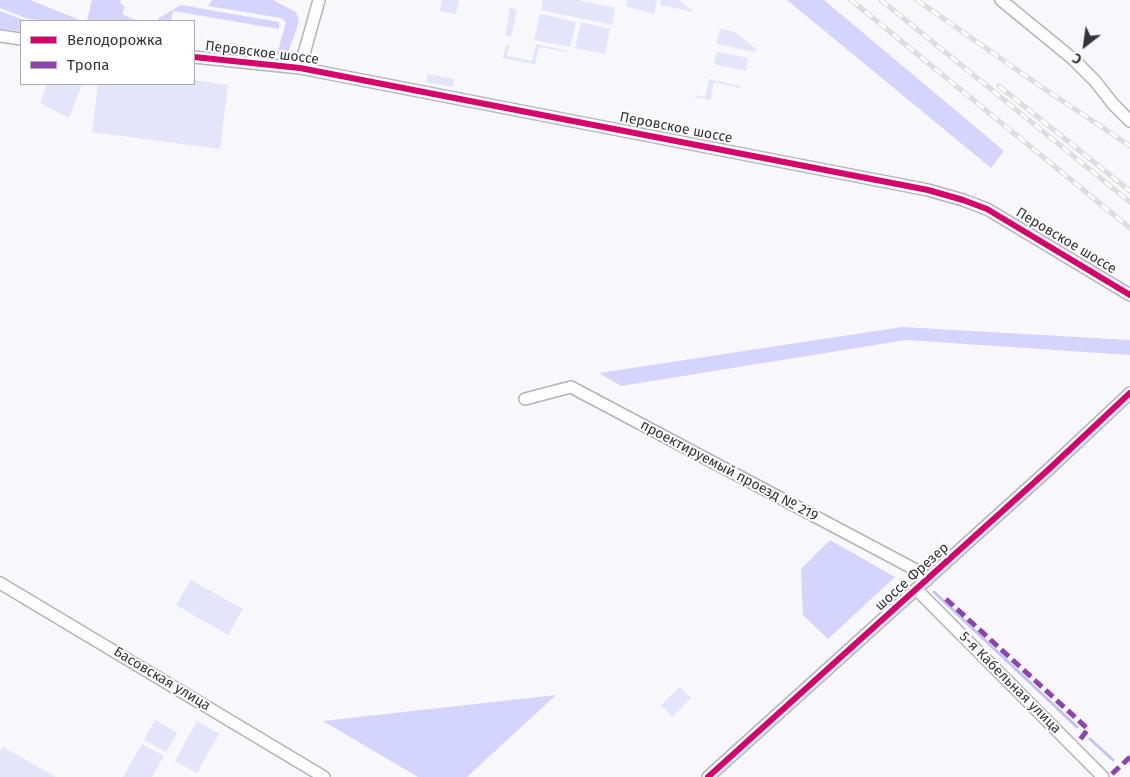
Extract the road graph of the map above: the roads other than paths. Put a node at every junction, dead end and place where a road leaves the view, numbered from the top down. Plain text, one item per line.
1 (319, 0) edge
2 (1001, 0) edge
3 (0, 36) edge
4 (20, 39) edge
5 (195, 57) edge
6 (300, 68) junction
7 (1130, 121) edge
8 (1130, 295) edge
9 (1130, 393) edge
10 (525, 399) dead end
11 (927, 580) junction
12 (0, 583) edge
13 (917, 590) junction
14 (324, 777) edge
15 (708, 777) edge
16 (1103, 777) edge

1 - 6 street
2 - 7 street
3 - 4 street
5 - 6 street, Перовское шоссе
6 - 8 street, Перовское шоссе
9 - 11 street, шоссе Фрезер
10 - 11 street, проектируемый проезд № 219
11 - 13 street, шоссе Фрезер
12 - 14 street, Басовская улица
13 - 15 street, шоссе Фрезер
13 - 16 street, 5-я Кабельная улица

